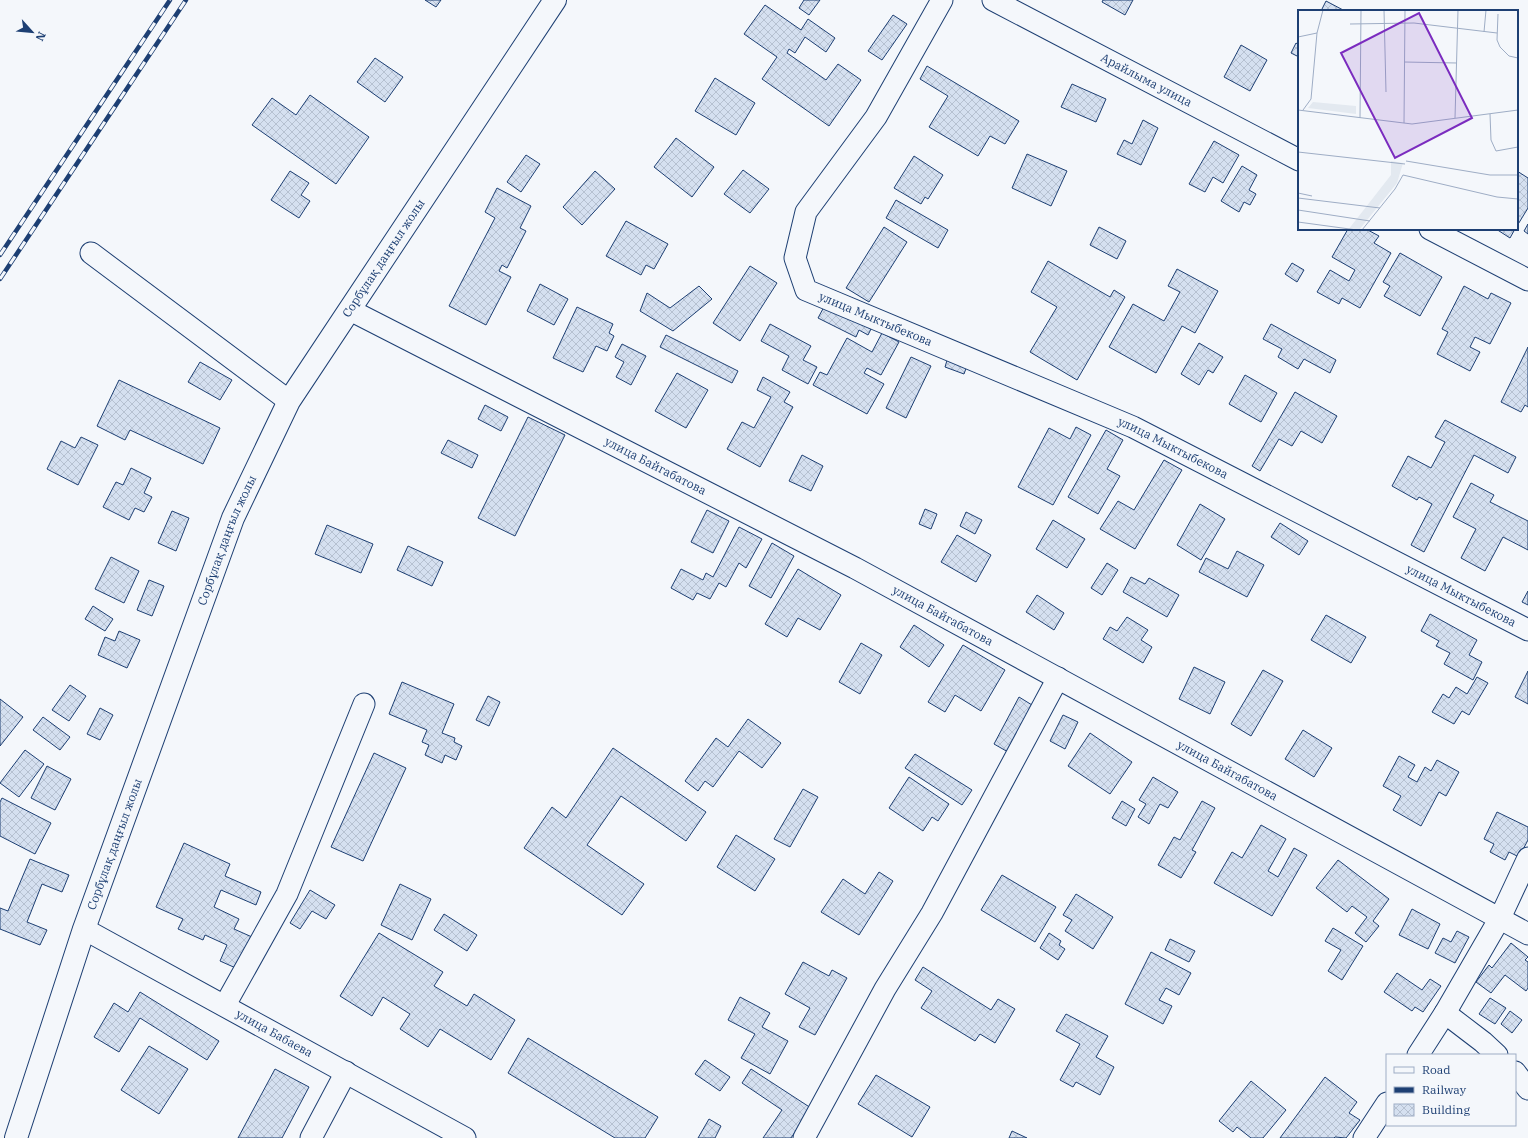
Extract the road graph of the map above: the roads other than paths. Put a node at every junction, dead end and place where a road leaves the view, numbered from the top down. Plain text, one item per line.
1 (555, 0) edge
2 (942, 0) edge
3 (993, 0) edge
4 (1298, 159) edge
5 (1432, 230) edge
6 (91, 253) dead end
7 (1528, 280) edge
8 (350, 310) junction
9 (289, 401) junction
10 (1528, 630) edge
11 (1058, 678) junction
12 (364, 704) dead end
13 (1528, 858) edge
14 (1500, 918) junction
15 (84, 929) junction
16 (1528, 934) edge
17 (225, 1005) junction
18 (1445, 1013) junction
19 (1419, 1054) edge
20 (1496, 1054) edge
21 (346, 1072) junction
22 (1516, 1073) edge
23 (1528, 1089) edge
24 (1386, 1105) edge
25 (16, 1138) edge
26 (311, 1138) edge
27 (465, 1138) edge
28 (804, 1138) edge
29 (1364, 1138) edge

1 - 8 main road, Сорбұлақ даңғыл жолы
2 - 10 street, улица Мыктыбекова
3 - 4 street, Арайлыма улица
5 - 7 street
6 - 9 street
8 - 9 main road, Сорбұлақ даңғыл жолы
8 - 11 street, улица Байгабатова
9 - 15 main road, Сорбұлақ даңғыл жолы
11 - 14 street, улица Байгабатова
11 - 28 street
12 - 17 street
13 - 14 street
14 - 16 street, улица Байгабатова
14 - 18 street
15 - 17 street, улица Бабаева
15 - 25 main road, Сорбұлақ даңғыл жолы
17 - 21 street, улица Бабаева
18 - 19 street
18 - 20 street
21 - 26 street
21 - 27 street, улица Бабаева
22 - 23 street
24 - 29 street

